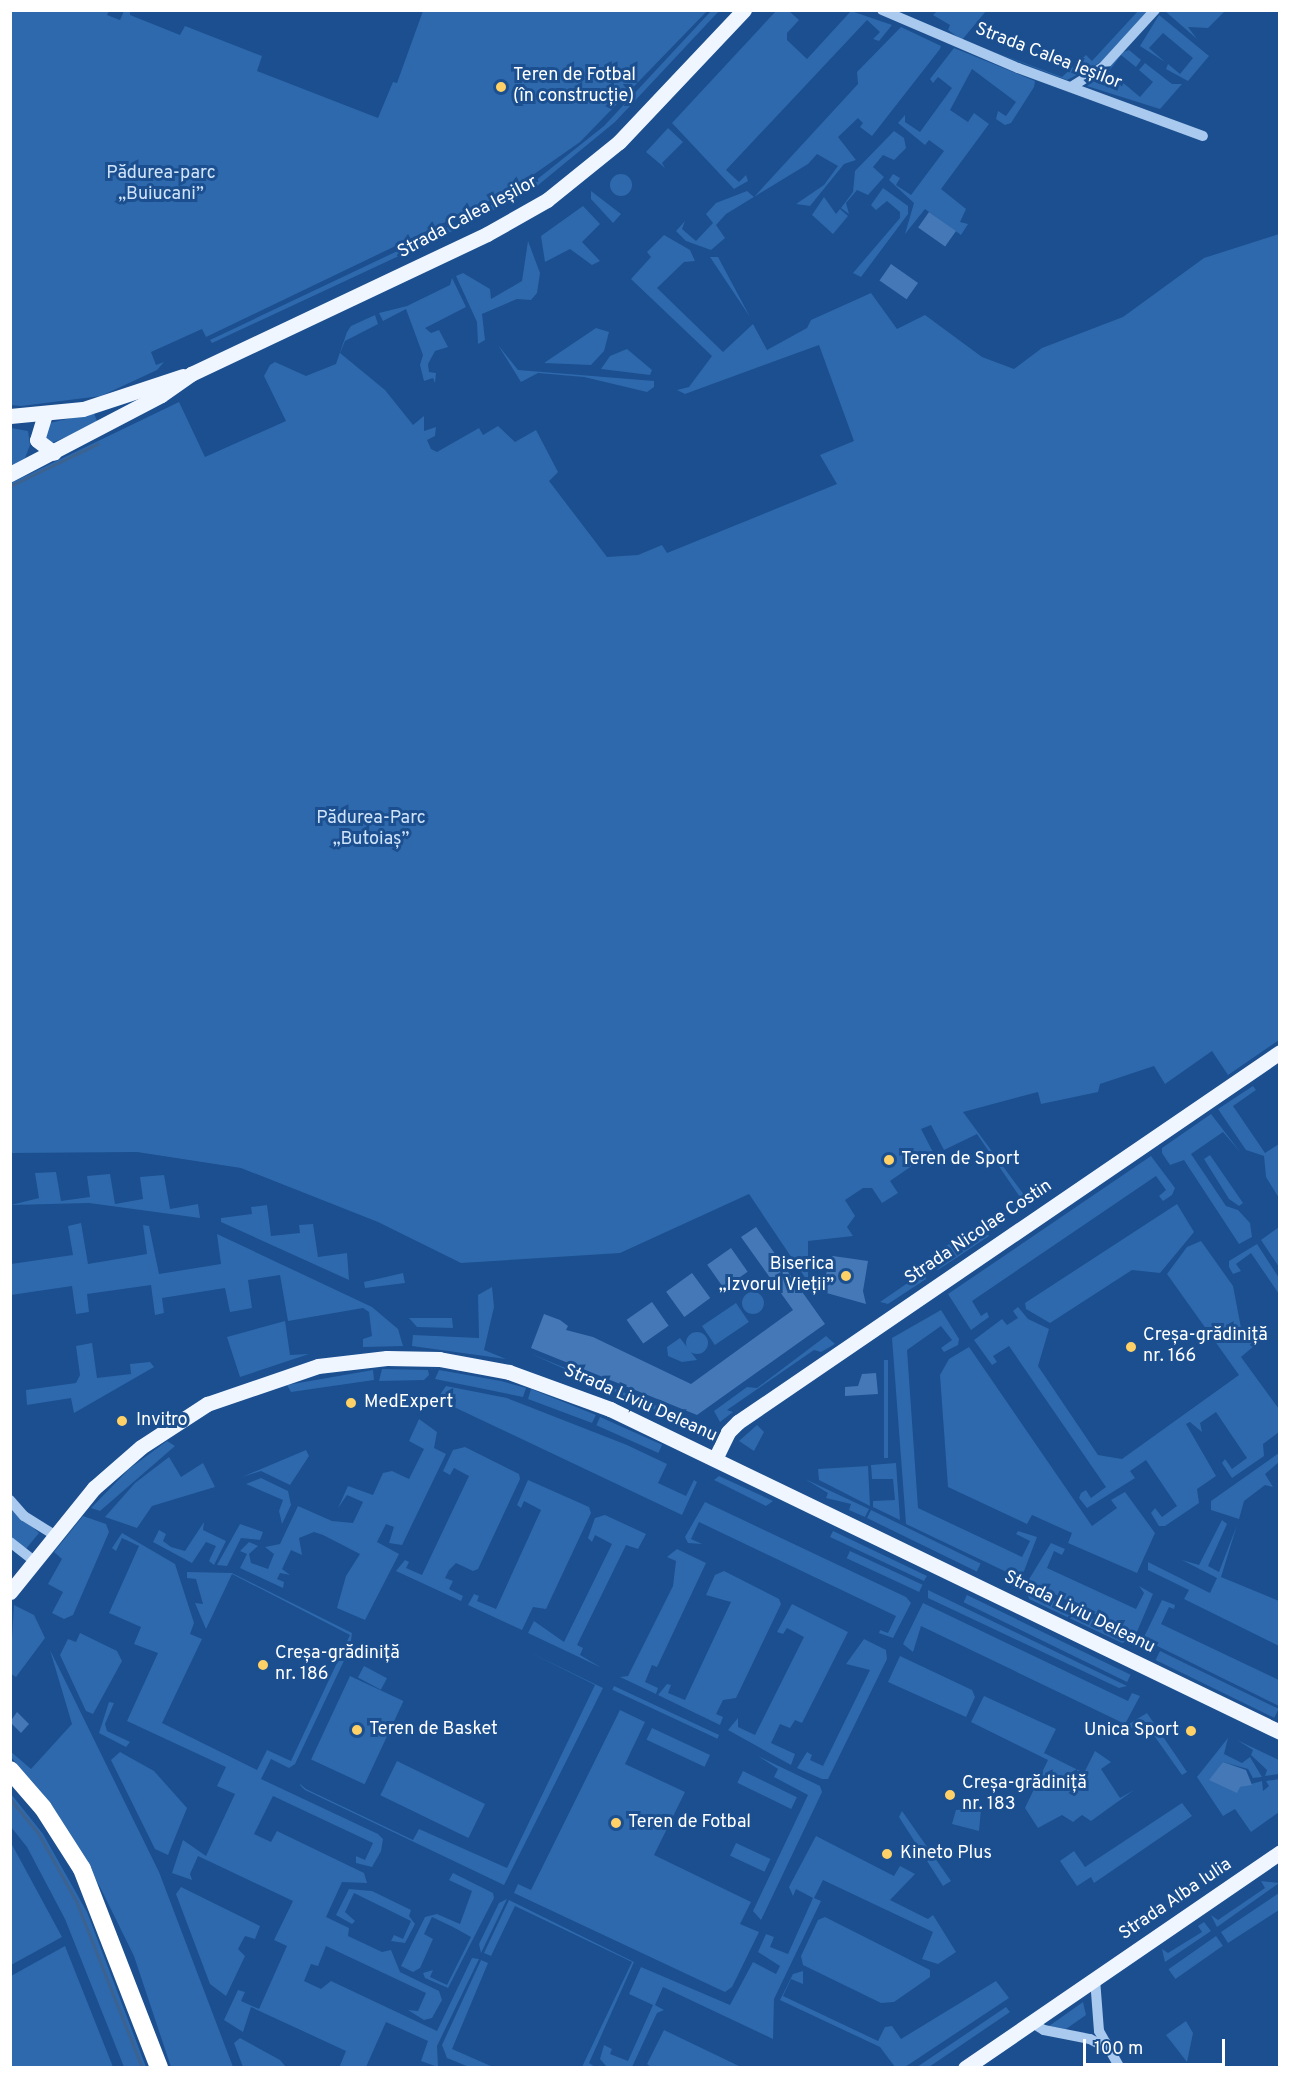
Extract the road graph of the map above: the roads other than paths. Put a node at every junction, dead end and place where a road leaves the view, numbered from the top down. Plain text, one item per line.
1 (744, 10) edge
2 (882, 10) edge
3 (1155, 10) edge
4 (1071, 87) junction
5 (1203, 136) dead end
6 (191, 374) junction
7 (45, 414) junction
8 (10, 416) edge
9 (54, 453) junction
10 (10, 474) edge
11 (1280, 1052) edge
12 (715, 1459) junction
13 (10, 1500) edge
14 (54, 1535) junction
15 (10, 1542) edge
16 (34, 1561) junction
17 (10, 1592) edge
18 (1280, 1732) edge
19 (10, 1765) edge
20 (10, 1770) edge
21 (10, 1778) edge
22 (10, 1784) edge
23 (60, 1832) junction
24 (1280, 1852) edge
25 (108, 1937) junction
26 (1095, 1979) junction
27 (1031, 2022) junction
28 (1106, 2047) junction
29 (159, 2067) edge
30 (965, 2067) edge
31 (1120, 2067) edge

1 - 6 main road, Strada Calea Ieșilor
2 - 4 street, Strada Calea Ieșilor
3 - 4 street
4 - 5 street, Strada Calea Ieșilor
6 - 7 main road, Strada Calea Ieșilor
6 - 9 main road, Strada Calea Ieșilor
7 - 8 main road, Strada Calea Ieșilor
7 - 9 main road
9 - 10 main road, Strada Calea Ieșilor
11 - 12 main road, Strada Nicolae Costin
12 - 14 main road, Strada Liviu Deleanu
12 - 18 main road, Strada Liviu Deleanu
13 - 14 street
14 - 16 main road, Strada Liviu Deleanu
15 - 16 street
16 - 17 main road, Strada Liviu Deleanu
19 - 23 highway
20 - 23 highway
21 - 25 highway
22 - 25 highway
23 - 25 highway
24 - 26 main road, Strada Alba Iulia
25 - 29 highway
26 - 27 main road, Strada Alba Iulia
26 - 28 street
27 - 28 street
27 - 30 main road, Strada Alba Iulia
28 - 31 street

